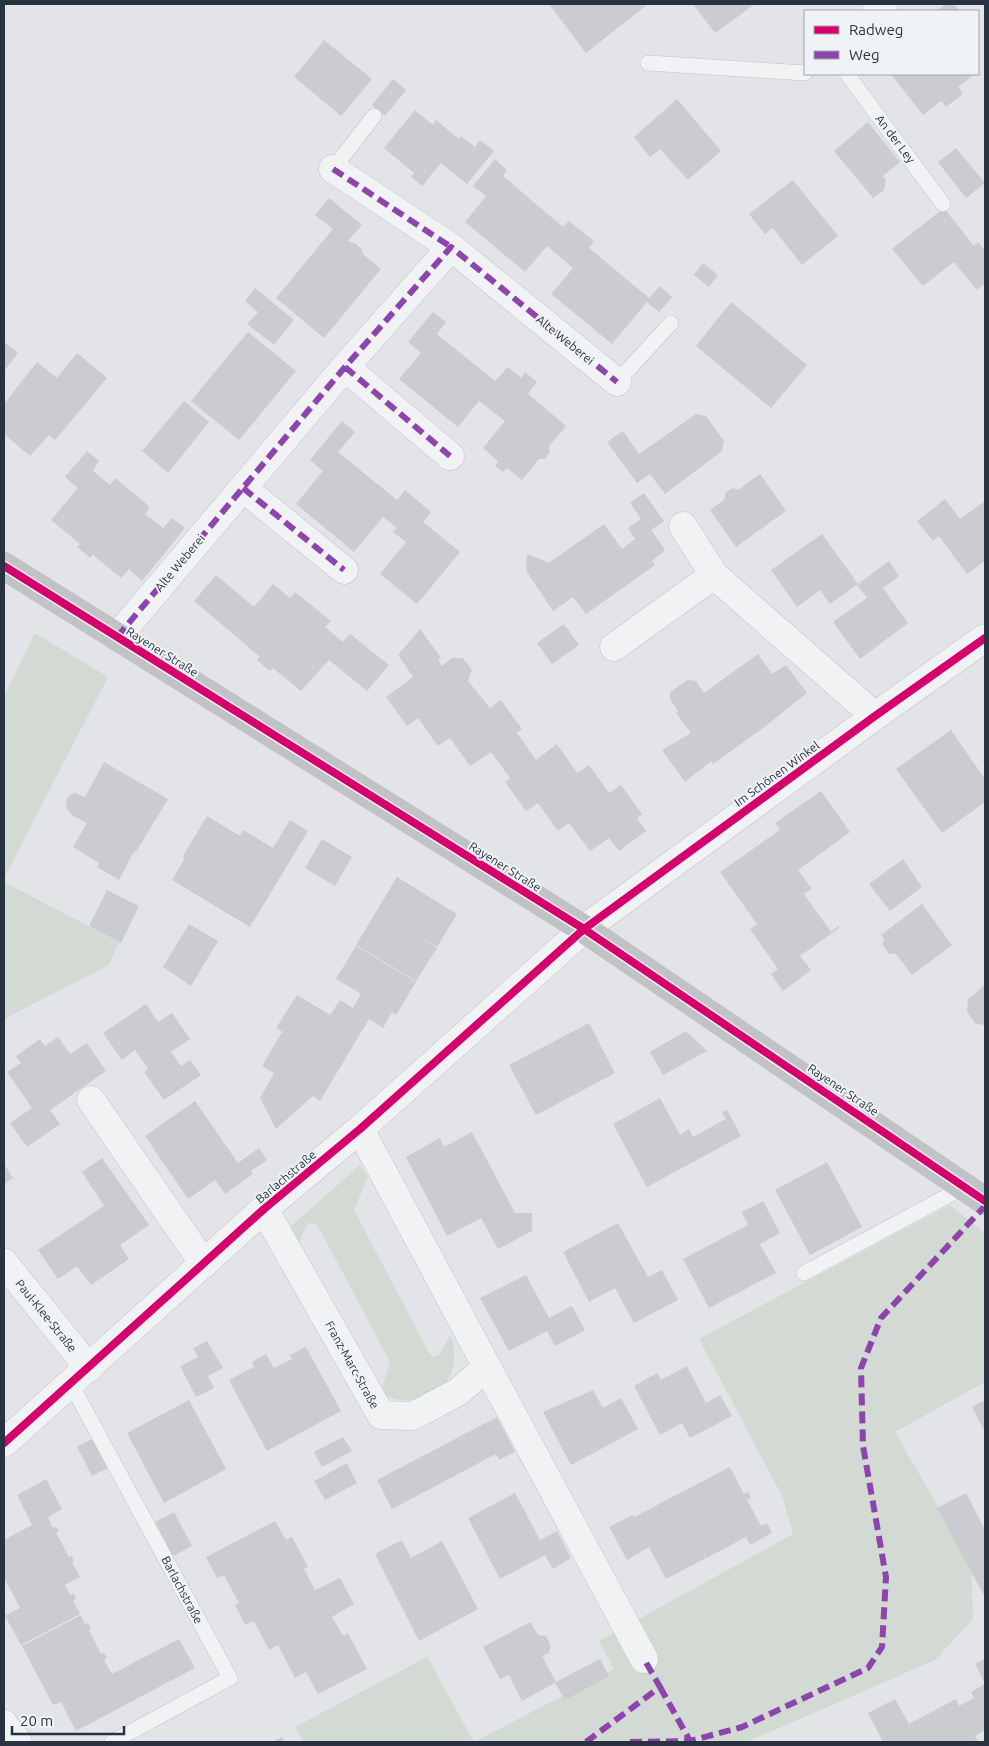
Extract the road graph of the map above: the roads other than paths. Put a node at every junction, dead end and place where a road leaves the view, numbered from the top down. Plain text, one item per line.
1 (648, 63) dead end
2 (804, 73) edge
3 (848, 75) edge
4 (374, 116) dead end
5 (333, 169) joint
6 (943, 204) dead end
7 (451, 247) junction
8 (670, 323) dead end
9 (345, 367) junction
10 (617, 382) joint
11 (450, 456) dead end
12 (243, 488) junction
13 (683, 526) dead end
14 (4, 566) edge
15 (344, 570) dead end
16 (714, 575) junction
17 (117, 637) junction
18 (985, 638) edge
19 (614, 647) dead end
20 (875, 716) junction
21 (584, 929) junction
22 (91, 1100) dead end
23 (360, 1128) junction
24 (975, 1194) edge
25 (264, 1209) junction
26 (4, 1263) edge
27 (204, 1264) junction
28 (804, 1273) dead end
29 (487, 1367) junction
30 (80, 1376) junction
31 (4, 1443) edge
32 (644, 1659) dead end
33 (4, 1724) edge
34 (18, 1742) edge
35 (112, 1742) edge

1 - 2 lane
3 - 6 lane, An der Ley
4 - 5 lane, Alte Weberei
5 - 7 street, Alte Weberei
7 - 9 street, Alte Weberei
7 - 10 street, Alte Weberei
8 - 10 lane, Alte Weberei
9 - 11 street
9 - 12 street, Alte Weberei
12 - 15 street
12 - 17 street, Alte Weberei
13 - 16 street
14 - 17 street, Rayener Straße
16 - 19 street
16 - 20 street
17 - 21 street, Rayener Straße
18 - 20 street, Im Schönen Winkel
20 - 21 street, Im Schönen Winkel
21 - 23 street, Barlachstraße
21 - 24 street, Rayener Straße
22 - 27 street
23 - 25 street, Barlachstraße
23 - 29 street
24 - 28 lane, Rayener Straße
25 - 27 street, Barlachstraße
25 - 29 street, Franz-Marc-Straße
26 - 30 street, Paul-Klee-Straße
27 - 30 street, Barlachstraße
29 - 32 street
30 - 31 street, Barlachstraße
30 - 35 lane, Barlachstraße
33 - 34 street

